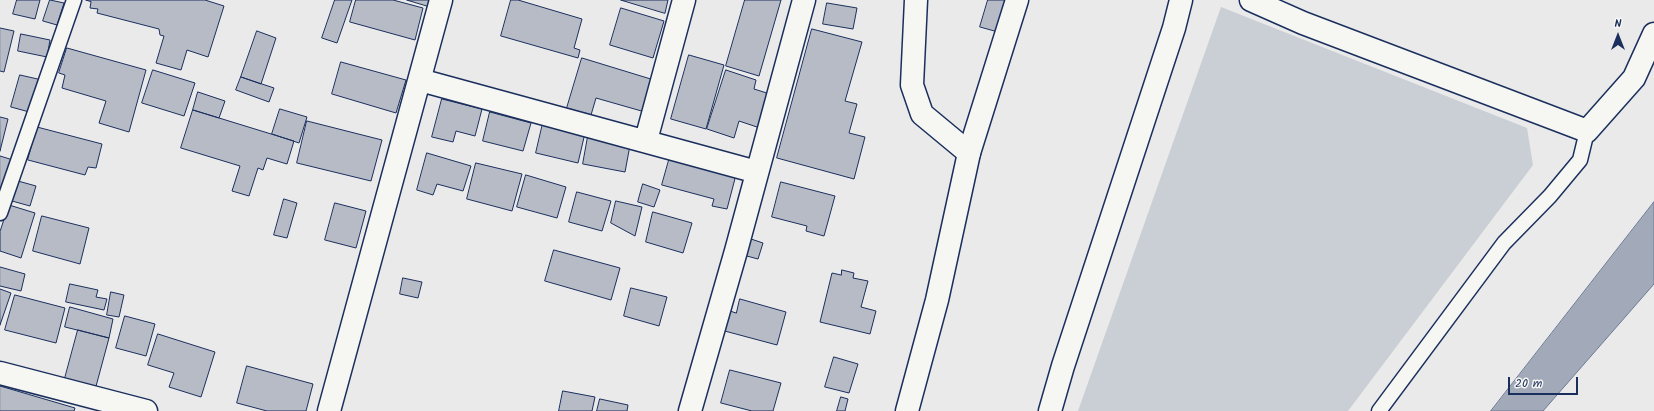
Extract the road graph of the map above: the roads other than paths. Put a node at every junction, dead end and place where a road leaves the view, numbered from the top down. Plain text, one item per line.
1 (74, 0) edge
2 (441, 0) edge
3 (684, 0) edge
4 (804, 0) edge
5 (916, 0) edge
6 (1017, 0) edge
7 (1181, 0) edge
8 (1251, 0) edge
9 (1654, 34) edge
10 (420, 80) junction
11 (1587, 131) junction
12 (646, 140) junction
13 (969, 153) junction
14 (757, 172) junction
15 (0, 213) edge
16 (0, 373) edge
17 (146, 411) edge
18 (329, 411) edge
19 (690, 411) edge
20 (907, 411) edge
21 (1050, 411) edge
22 (1379, 411) edge

1 - 15 lane
2 - 10 street
3 - 12 street
4 - 14 street
5 - 13 street
6 - 13 street
7 - 21 street
8 - 11 street
9 - 11 street
10 - 12 street
10 - 18 street
11 - 22 lane
12 - 14 street
13 - 20 street
14 - 19 street
16 - 17 street

